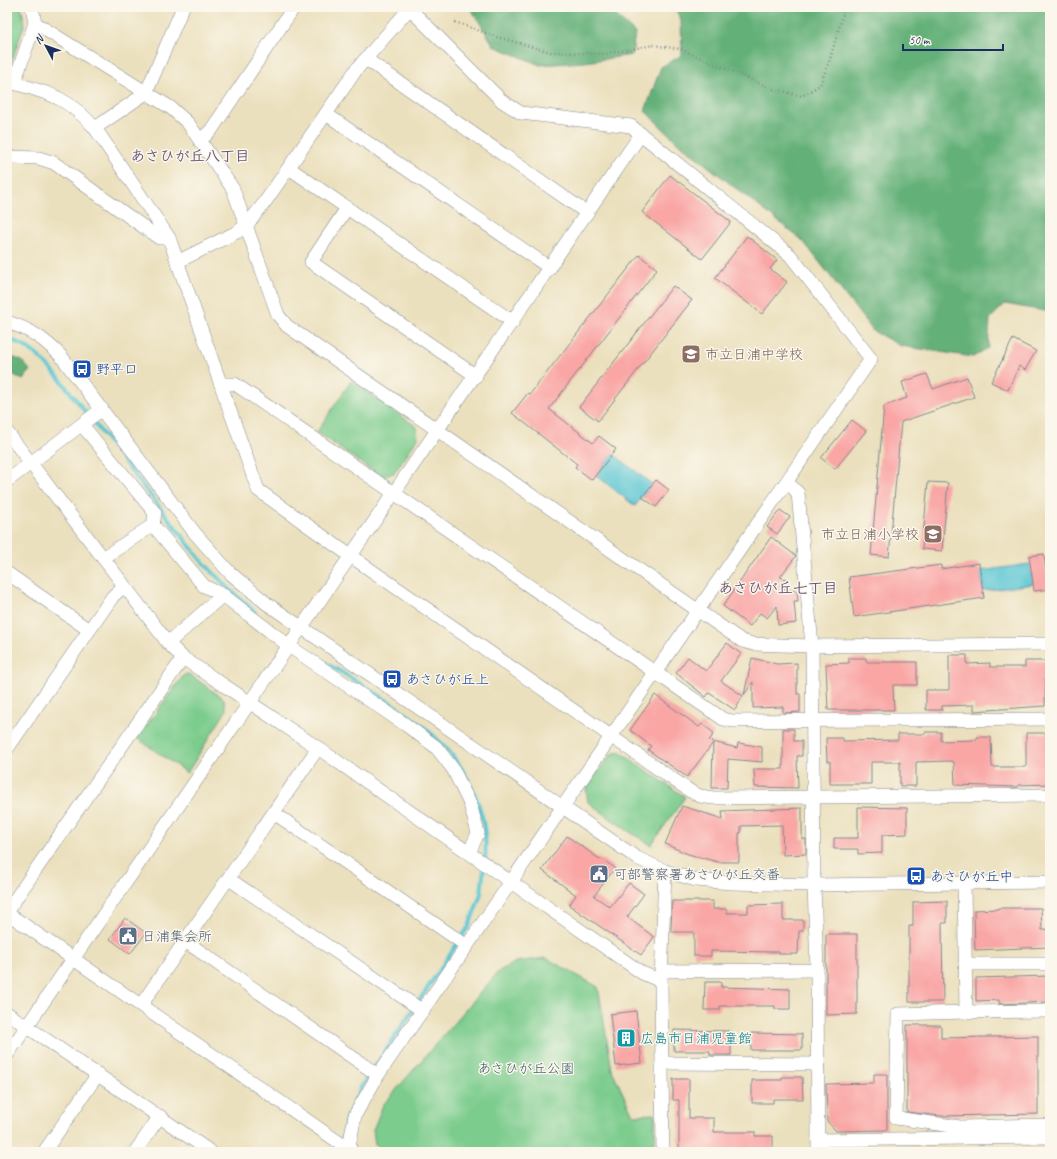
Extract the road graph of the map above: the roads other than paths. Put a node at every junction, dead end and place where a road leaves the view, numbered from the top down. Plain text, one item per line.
1 (32, 7) edge
2 (183, 7) edge
3 (292, 7) edge
4 (409, 8) edge
5 (35, 23) junction
6 (366, 59) junction
7 (11, 82) edge
8 (146, 93) junction
9 (326, 114) junction
10 (95, 128) junction
11 (641, 134) junction
12 (200, 140) junction
13 (7, 157) edge
14 (289, 168) junction
15 (347, 208) junction
16 (587, 213) junction
17 (246, 226) junction
18 (169, 238) junction
19 (177, 262) junction
20 (550, 268) junction
21 (7, 322) edge
22 (513, 322) junction
23 (476, 376) junction
24 (221, 384) junction
25 (102, 409) junction
26 (82, 425) junction
27 (438, 431) junction
28 (7, 432) edge
29 (31, 463) junction
30 (7, 481) edge
31 (786, 482) junction
32 (394, 494) junction
33 (153, 524) junction
34 (352, 557) junction
35 (104, 558) junction
36 (7, 573) edge
37 (124, 586) junction
38 (223, 595) junction
39 (698, 611) junction
40 (302, 628) junction
41 (89, 630) junction
42 (168, 643) junction
43 (1050, 644) edge
44 (289, 646) junction
45 (812, 646) junction
46 (183, 658) junction
47 (656, 673) junction
48 (250, 703) junction
49 (1050, 719) edge
50 (812, 721) junction
51 (612, 737) junction
52 (7, 748) edge
53 (318, 748) junction
54 (1050, 795) edge
55 (813, 796) junction
56 (563, 808) junction
57 (274, 812) junction
58 (469, 853) junction
59 (665, 871) junction
60 (230, 879) junction
61 (511, 882) junction
62 (1050, 882) edge
63 (964, 883) junction
64 (814, 885) junction
65 (7, 912) edge
66 (185, 942) junction
67 (467, 946) junction
68 (74, 960) junction
69 (966, 964) junction
70 (1050, 964) edge
71 (817, 970) junction
72 (661, 976) junction
73 (141, 1005) junction
74 (422, 1011) junction
75 (1050, 1011) edge
76 (966, 1012) junction
77 (7, 1013) edge
78 (27, 1027) junction
79 (7, 1055) edge
80 (662, 1064) junction
81 (818, 1064) junction
82 (98, 1074) junction
83 (378, 1075) junction
84 (160, 1116) junction
85 (1050, 1125) edge
86 (1050, 1137) edge
87 (335, 1146) edge
88 (818, 1146) edge
89 (350, 1151) edge
90 (44, 1152) edge
91 (135, 1152) edge
92 (211, 1152) edge
93 (663, 1152) edge

1 - 5 street
2 - 8 street
3 - 12 street
4 - 6 street
4 - 11 street
5 - 7 street
5 - 8 street
6 - 9 street
6 - 16 street
7 - 10 street
8 - 10 street
8 - 12 street
9 - 14 street
9 - 20 street
10 - 18 street
11 - 16 street
11 - 31 street
12 - 17 street
13 - 18 street
14 - 15 street
14 - 17 street
15 - 22 street
15 - 23 street
16 - 20 street
17 - 19 street
17 - 27 street
18 - 19 street
19 - 24 street
20 - 22 street
21 - 25 street
22 - 23 street
23 - 27 street
24 - 32 street
24 - 34 street
25 - 26 street
25 - 40 street
26 - 29 street
26 - 33 street
27 - 32 street
27 - 39 street
28 - 29 street
29 - 30 street
29 - 35 street
31 - 39 street
31 - 45 street
32 - 34 street
32 - 47 street
33 - 35 street
33 - 38 street
34 - 40 street
34 - 51 street
35 - 37 street
36 - 41 street
37 - 41 street
37 - 42 street
38 - 42 street
38 - 44 street
39 - 45 street
39 - 47 street
40 - 44 street
40 - 56 street
41 - 52 street
42 - 46 street
43 - 45 street
44 - 48 street
44 - 58 street
45 - 50 street
46 - 48 street
46 - 65 street
47 - 50 street
47 - 51 street
48 - 53 street
48 - 68 street
49 - 50 street
50 - 55 street
51 - 55 street
51 - 56 street
53 - 57 street
53 - 58 street
54 - 55 street
55 - 64 street
56 - 59 street
56 - 61 street
57 - 60 street
57 - 67 street
58 - 61 street
59 - 64 street
59 - 72 street
60 - 66 street
60 - 74 street
61 - 67 street
61 - 72 street
62 - 63 street
63 - 64 street
63 - 69 street
64 - 71 street
65 - 68 street
66 - 73 street
66 - 83 street
67 - 74 street
68 - 73 street
68 - 78 street
69 - 70 street
69 - 76 street
71 - 72 street
71 - 81 street
72 - 80 street
73 - 87 street
74 - 83 street
75 - 76 street
76 - 85 street
77 - 78 street
78 - 79 street
78 - 82 street
80 - 81 street
80 - 93 street
81 - 88 street
82 - 84 street
82 - 90 street
83 - 89 street
84 - 91 street
84 - 92 street
86 - 88 street
87 - 89 street

